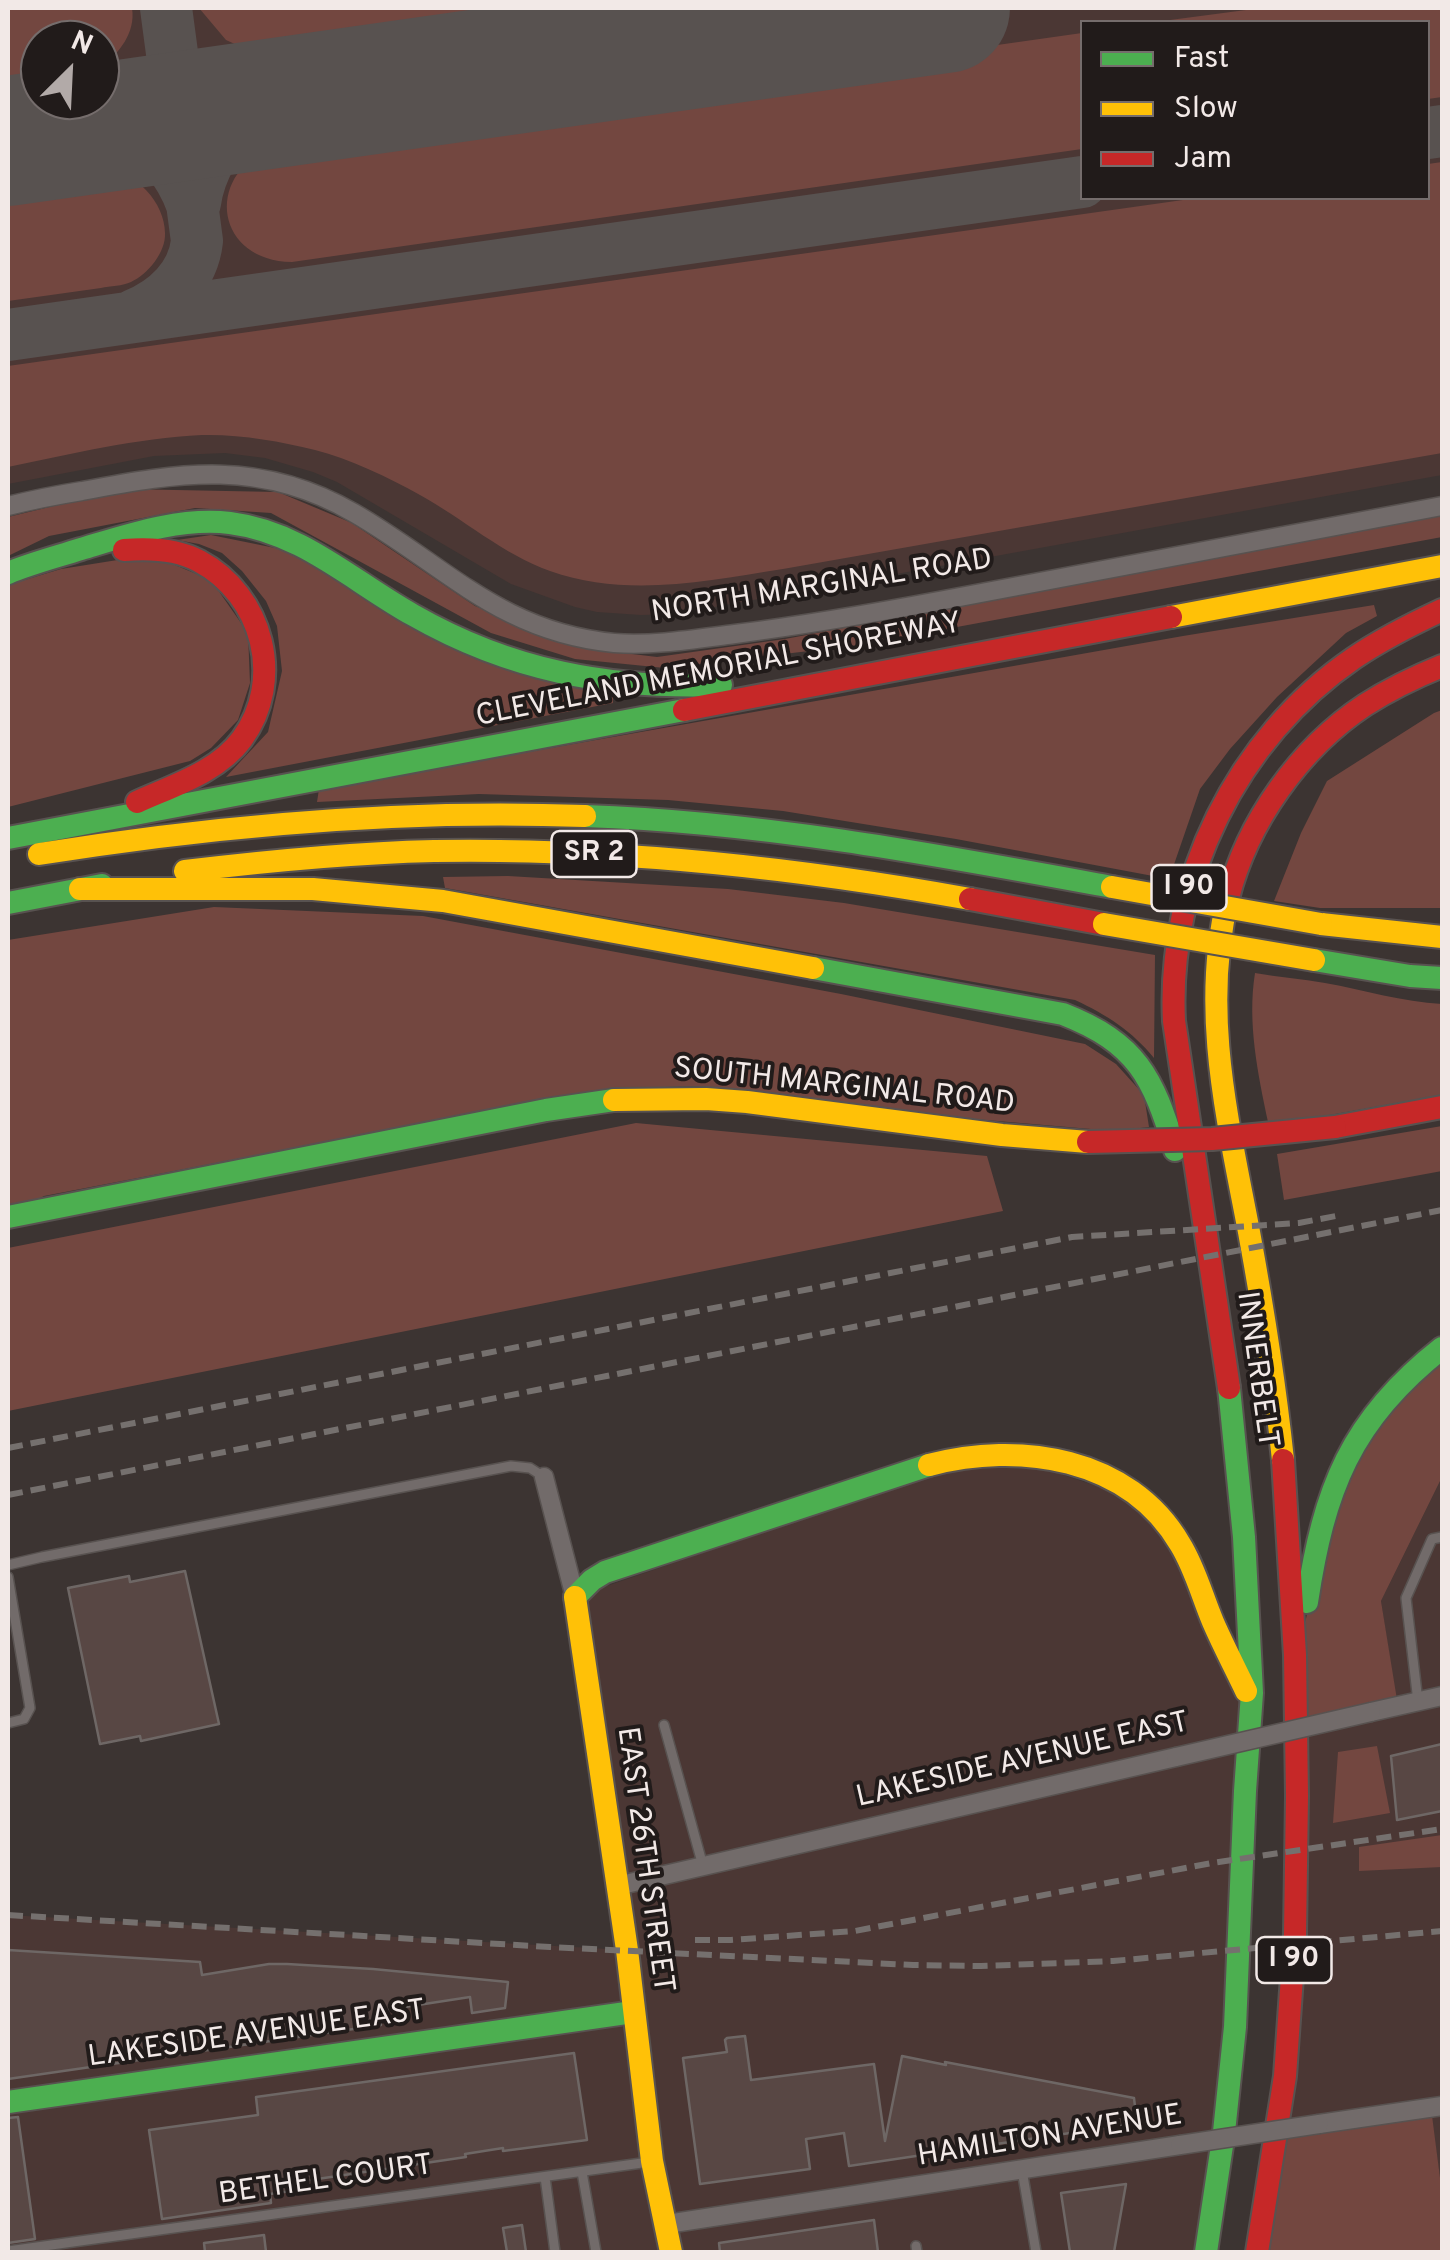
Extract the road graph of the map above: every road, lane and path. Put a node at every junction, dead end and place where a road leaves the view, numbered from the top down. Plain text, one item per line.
1 (8, 506) edge
2 (1442, 506) edge
3 (57, 557) junction
4 (1442, 566) edge
5 (8, 573) edge
6 (1442, 610) edge
7 (1442, 666) edge
8 (860, 676) junction
9 (96, 822) junction
10 (8, 838) edge
11 (8, 860) edge
12 (80, 889) junction
13 (8, 903) edge
14 (1442, 937) edge
15 (1442, 978) edge
16 (1442, 1107) edge
17 (8, 1217) edge
18 (1212, 1274) junction
19 (1442, 1348) edge
20 (544, 1477) joint
21 (1442, 1537) edge
22 (8, 1566) edge
23 (8, 1577) edge
24 (576, 1596) junction
25 (1296, 1666) junction
26 (1442, 1696) edge
27 (1252, 1702) junction
28 (1418, 1702) junction
29 (8, 1723) edge
30 (664, 1725) dead end
31 (703, 1866) junction
32 (618, 1886) junction
33 (634, 2012) junction
34 (8, 2102) edge
35 (1442, 2106) edge
36 (652, 2162) junction
37 (1022, 2170) junction
38 (582, 2172) junction
39 (544, 2177) junction
40 (667, 2224) junction
41 (8, 2251) edge
42 (555, 2252) edge
43 (596, 2252) edge
44 (671, 2252) edge
45 (1036, 2252) edge
46 (1206, 2252) edge
47 (1257, 2252) edge

1 - 2 street, NORTH MARGINAL ROAD
3 - 5 main road
3 - 8 main road
3 - 9 main road
4 - 8 main road, CLEVELAND MEMORIAL SHOREWAY
6 - 18 main road, INNERBELT / I 90
7 - 25 main road, INNERBELT / I 90
8 - 9 main road, CLEVELAND MEMORIAL SHOREWAY
9 - 10 main road, CLEVELAND MEMORIAL SHOREWAY
11 - 14 main road, bridge
12 - 13 main road, SR 2
12 - 15 main road, SR 2, bridge
12 - 18 main road
16 - 17 main road, SOUTH MARGINAL ROAD, bridge
18 - 27 main road, INNERBELT / I 90
19 - 25 main road
20 - 22 lane
20 - 24 street, EAST 26TH STREET
21 - 28 lane
23 - 29 lane
24 - 27 main road
24 - 32 main road, EAST 26TH STREET
25 - 47 main road, INNERBELT / I 90
26 - 28 street, LAKESIDE AVENUE EAST
27 - 46 main road, INNERBELT / I 90
28 - 31 street, LAKESIDE AVENUE EAST, bridge
30 - 31 lane
31 - 32 street, LAKESIDE AVENUE EAST
32 - 33 main road, EAST 26TH STREET
33 - 34 main road, LAKESIDE AVENUE EAST
33 - 36 main road, EAST 26TH STREET
35 - 37 street, HAMILTON AVENUE, bridge
36 - 38 lane, BETHEL COURT
36 - 40 main road, EAST 26TH STREET
37 - 40 street, HAMILTON AVENUE
37 - 45 lane
38 - 39 lane, BETHEL COURT
38 - 43 lane
39 - 41 lane, BETHEL COURT
39 - 42 lane
40 - 44 main road, EAST 26TH STREET

